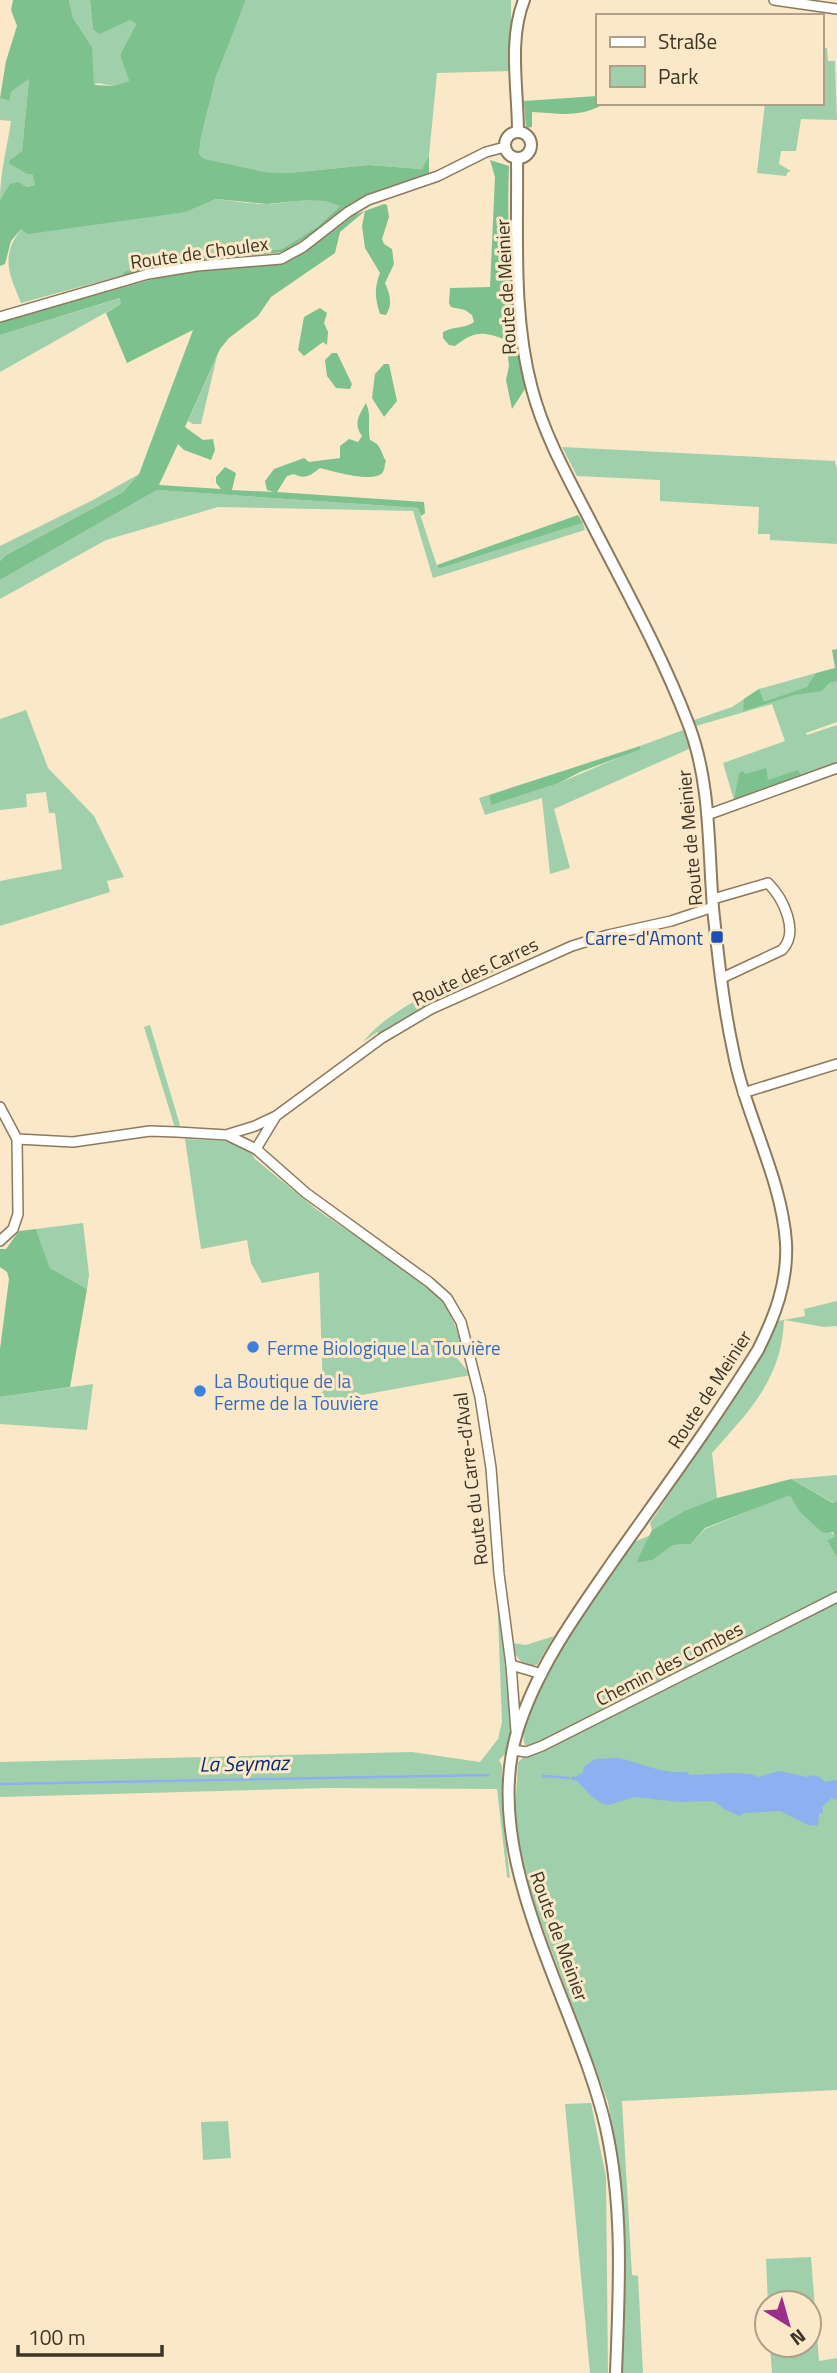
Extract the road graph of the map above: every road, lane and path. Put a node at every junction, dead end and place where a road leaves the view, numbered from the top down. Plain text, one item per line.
1 (526, 0) edge
2 (533, 0) edge
3 (774, 0) edge
4 (837, 9) edge
5 (518, 132) junction
6 (505, 147) junction
7 (517, 159) junction
8 (0, 317) edge
9 (837, 768) edge
10 (707, 815) junction
11 (713, 903) junction
12 (722, 978) junction
13 (837, 1064) edge
14 (743, 1093) junction
15 (0, 1107) edge
16 (276, 1116) junction
17 (227, 1135) junction
18 (17, 1139) junction
19 (256, 1149) junction
20 (0, 1241) edge
21 (837, 1597) edge
22 (512, 1665) junction
23 (542, 1674) junction
24 (516, 1735) junction
25 (513, 1750) junction
26 (616, 2373) edge

1 - 2 street
1 - 5 street
3 - 4 street
5 - 6 street
5 - 7 street
6 - 7 street
6 - 8 street, Route de Choulex
7 - 10 street, Route de Meinier
9 - 10 street
10 - 11 street, Route de Meinier
11 - 12 street, Route de Meinier
11 - 12 street, Route des Carres
11 - 16 street, Route des Carres
12 - 14 street, Route de Meinier
13 - 14 street
14 - 23 street, Route de Meinier
15 - 18 street
16 - 17 street, Route des Carres
16 - 19 street, Route des Carres
17 - 18 street, Route des Carres
17 - 19 street, Route des Carres
18 - 20 street
19 - 22 street, Route du Carre-d'Aval
21 - 25 street, Chemin des Combes
22 - 23 street
22 - 24 street, Route du Carre-d'Aval
23 - 24 street, Route de Meinier
24 - 25 street, Route de Meinier
25 - 26 street, Route de Meinier

